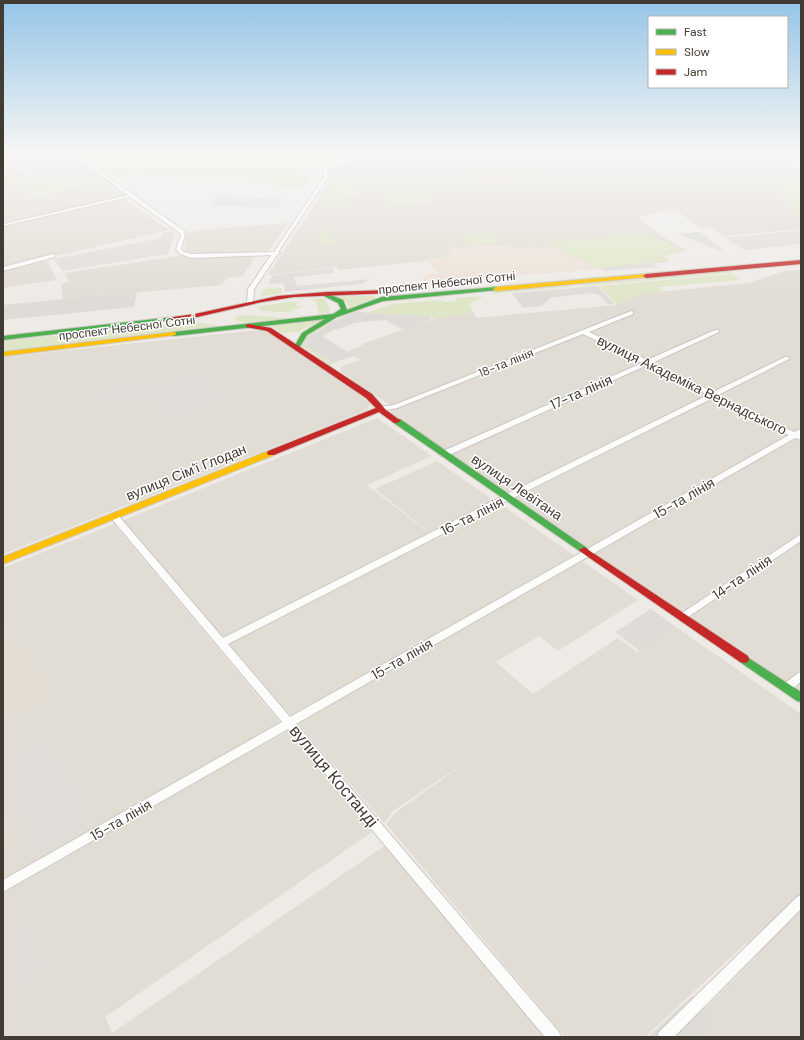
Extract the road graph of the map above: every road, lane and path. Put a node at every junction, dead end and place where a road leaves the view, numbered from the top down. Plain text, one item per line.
1 (101, 203) edge
2 (144, 203) edge
3 (310, 203) edge
4 (3, 225) edge
5 (277, 253) junction
6 (54, 256) dead end
7 (801, 261) edge
8 (3, 268) edge
9 (694, 269) junction
10 (321, 294) junction
11 (246, 304) junction
12 (632, 313) dead end
13 (339, 315) junction
14 (248, 326) junction
15 (717, 331) dead end
16 (584, 332) junction
17 (3, 338) edge
18 (297, 347) junction
19 (3, 354) edge
20 (787, 358) dead end
21 (646, 362) junction
22 (713, 395) junction
23 (380, 409) junction
24 (799, 435) edge
25 (444, 454) junction
26 (508, 497) junction
27 (114, 516) junction
28 (801, 537) edge
29 (589, 553) junction
30 (3, 561) edge
31 (682, 617) junction
32 (222, 643) junction
33 (801, 676) edge
34 (786, 688) junction
35 (801, 698) edge
36 (289, 723) junction
37 (3, 886) edge
38 (801, 901) edge
39 (554, 1037) edge
40 (664, 1037) edge

1 - 4 street
2 - 5 street
3 - 5 street, вулиця Левітана
5 - 11 street, вулиця Левітана
6 - 8 street
7 - 9 main road, проспект Небесної Сотні
9 - 10 main road, проспект Небесної Сотні
9 - 13 main road, проспект Небесної Сотні
10 - 11 main road, проспект Небесної Сотні
10 - 13 main road
11 - 14 main road, вулиця Левітана
11 - 17 main road, проспект Небесної Сотні
12 - 16 street, 18-та лінія
13 - 14 main road, проспект Небесної Сотні
13 - 18 main road
14 - 18 main road, вулиця Левітана
14 - 19 main road, проспект Небесної Сотні
15 - 21 street, 17-та лінія
16 - 21 street, вулиця Академіка Вернадського
16 - 23 street, 18-та лінія
18 - 23 main road, вулиця Левітана
20 - 22 street, 16-та лінія
21 - 22 street, вулиця Академіка Вернадського
21 - 25 street, 17-та лінія
22 - 24 street, вулиця Академіка Вернадського
22 - 26 street, 16-та лінія
23 - 25 main road, вулиця Левітана
23 - 27 main road, вулиця Сім'ї Глодан
24 - 29 street, 15-та лінія
25 - 26 main road, вулиця Левітана
26 - 29 main road, вулиця Левітана
26 - 32 street, 16-та лінія
27 - 30 main road, вулиця Сім'ї Глодан
27 - 32 street, вулиця Костанді
28 - 31 street, 14-та лінія
29 - 31 main road, вулиця Левітана
29 - 36 street, 15-та лінія
31 - 34 main road, вулиця Левітана
32 - 36 street, вулиця Костанді
33 - 34 street
34 - 35 main road, вулиця Левітана
36 - 37 street, 15-та лінія
36 - 39 street, вулиця Костанді
38 - 40 street

